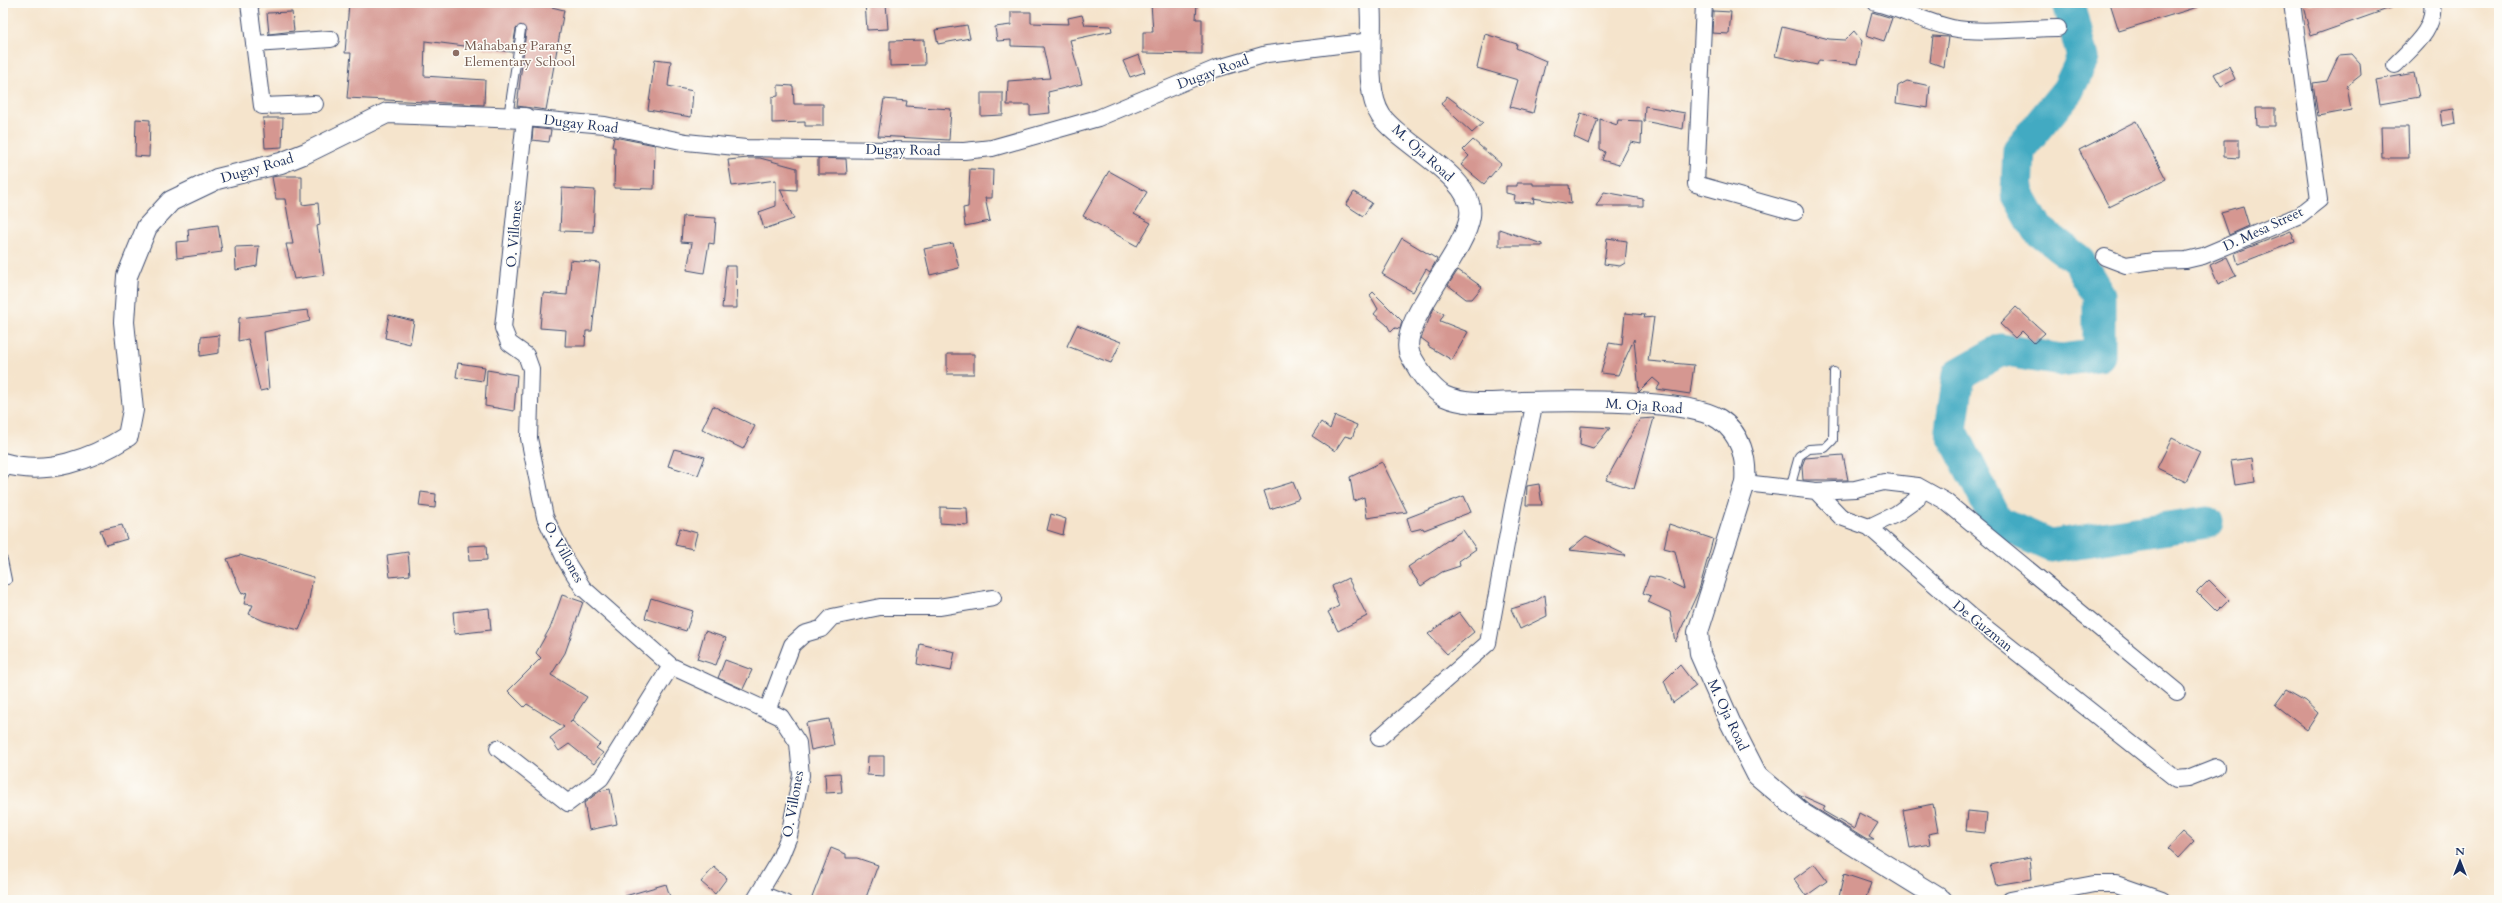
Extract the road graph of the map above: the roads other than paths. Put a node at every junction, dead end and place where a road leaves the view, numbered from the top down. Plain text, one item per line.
1 (249, 3) edge
2 (1370, 3) edge
3 (1704, 3) edge
4 (1876, 3) edge
5 (2292, 3) edge
6 (2432, 3) edge
7 (2058, 28) dead end
8 (521, 30) dead end
9 (331, 39) dead end
10 (1371, 41) junction
11 (254, 44) junction
12 (2395, 65) dead end
13 (315, 104) dead end
14 (516, 118) junction
15 (1795, 212) dead end
16 (2105, 257) dead end
17 (1834, 372) dead end
18 (1535, 401) junction
19 (5, 468) edge
20 (1745, 483) junction
21 (1918, 486) junction
22 (1790, 488) junction
23 (1816, 491) junction
24 (1869, 527) junction
25 (3, 560) edge
26 (3, 581) edge
27 (993, 598) dead end
28 (671, 666) junction
29 (2177, 692) dead end
30 (768, 711) junction
31 (1378, 738) dead end
32 (498, 748) dead end
33 (2216, 767) dead end
34 (758, 895) edge
35 (787, 900) edge
36 (1942, 900) edge
37 (2010, 900) edge
38 (2162, 900) edge

1 - 11 street
2 - 10 street, M. Oja Road
3 - 15 street
4 - 7 street
5 - 16 street, D. Mesa Street
6 - 12 street
8 - 14 lane
9 - 11 street
10 - 14 street, Dugay Road
10 - 18 street, M. Oja Road
11 - 13 street
14 - 19 street, Dugay Road
14 - 28 street, O. Villones
17 - 22 lane
18 - 20 street, M. Oja Road
18 - 31 street
20 - 22 street
20 - 36 street, M. Oja Road
21 - 23 street
21 - 24 street
21 - 29 street
22 - 23 street
23 - 24 street, De Guzman
24 - 33 street, De Guzman
25 - 26 lane
27 - 30 street
28 - 30 street, O. Villones
28 - 32 street
30 - 34 street, O. Villones
34 - 35 lane
37 - 38 street

